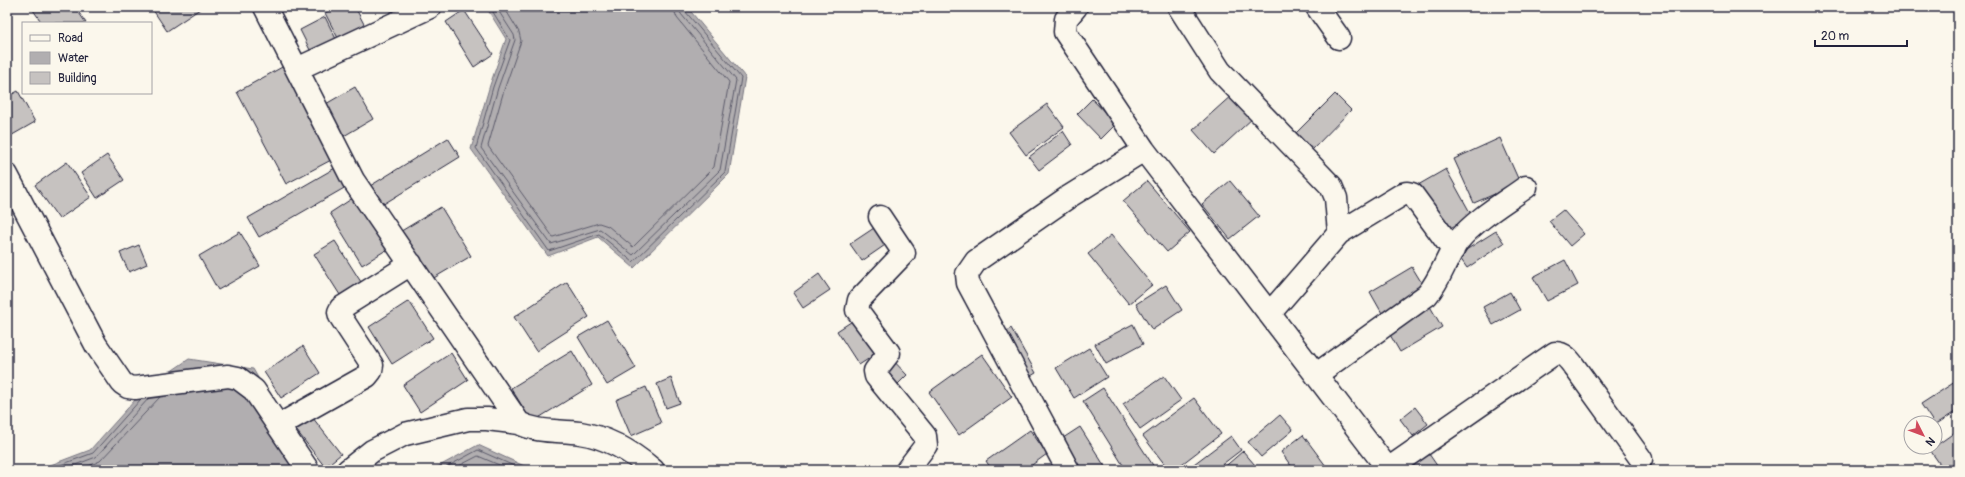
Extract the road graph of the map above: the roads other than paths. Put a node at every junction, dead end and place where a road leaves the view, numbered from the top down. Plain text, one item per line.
1 (266, 7) edge
2 (430, 7) edge
3 (1076, 7) edge
4 (1179, 7) edge
5 (1317, 7) edge
6 (1339, 38) dead end
7 (298, 69) junction
8 (1144, 150) junction
9 (7, 175) edge
10 (1526, 187) dead end
11 (880, 216) dead end
12 (1339, 233) junction
13 (1453, 250) junction
14 (411, 264) junction
15 (1270, 312) junction
16 (1317, 374) junction
17 (519, 423) junction
18 (278, 426) junction
19 (1641, 459) dead end
20 (1387, 469) edge
21 (308, 470) edge
22 (348, 470) edge
23 (653, 470) edge
24 (907, 470) edge
25 (1068, 470) edge

1 - 7 street
2 - 7 street
3 - 8 street
4 - 12 street
5 - 6 street
7 - 14 street
8 - 15 street
8 - 25 street
9 - 18 street
10 - 13 street
11 - 24 street
12 - 13 street
12 - 15 street
13 - 16 street
14 - 17 street
14 - 18 street
15 - 16 street
16 - 20 street
17 - 22 street
17 - 23 street
18 - 21 street
19 - 20 street

